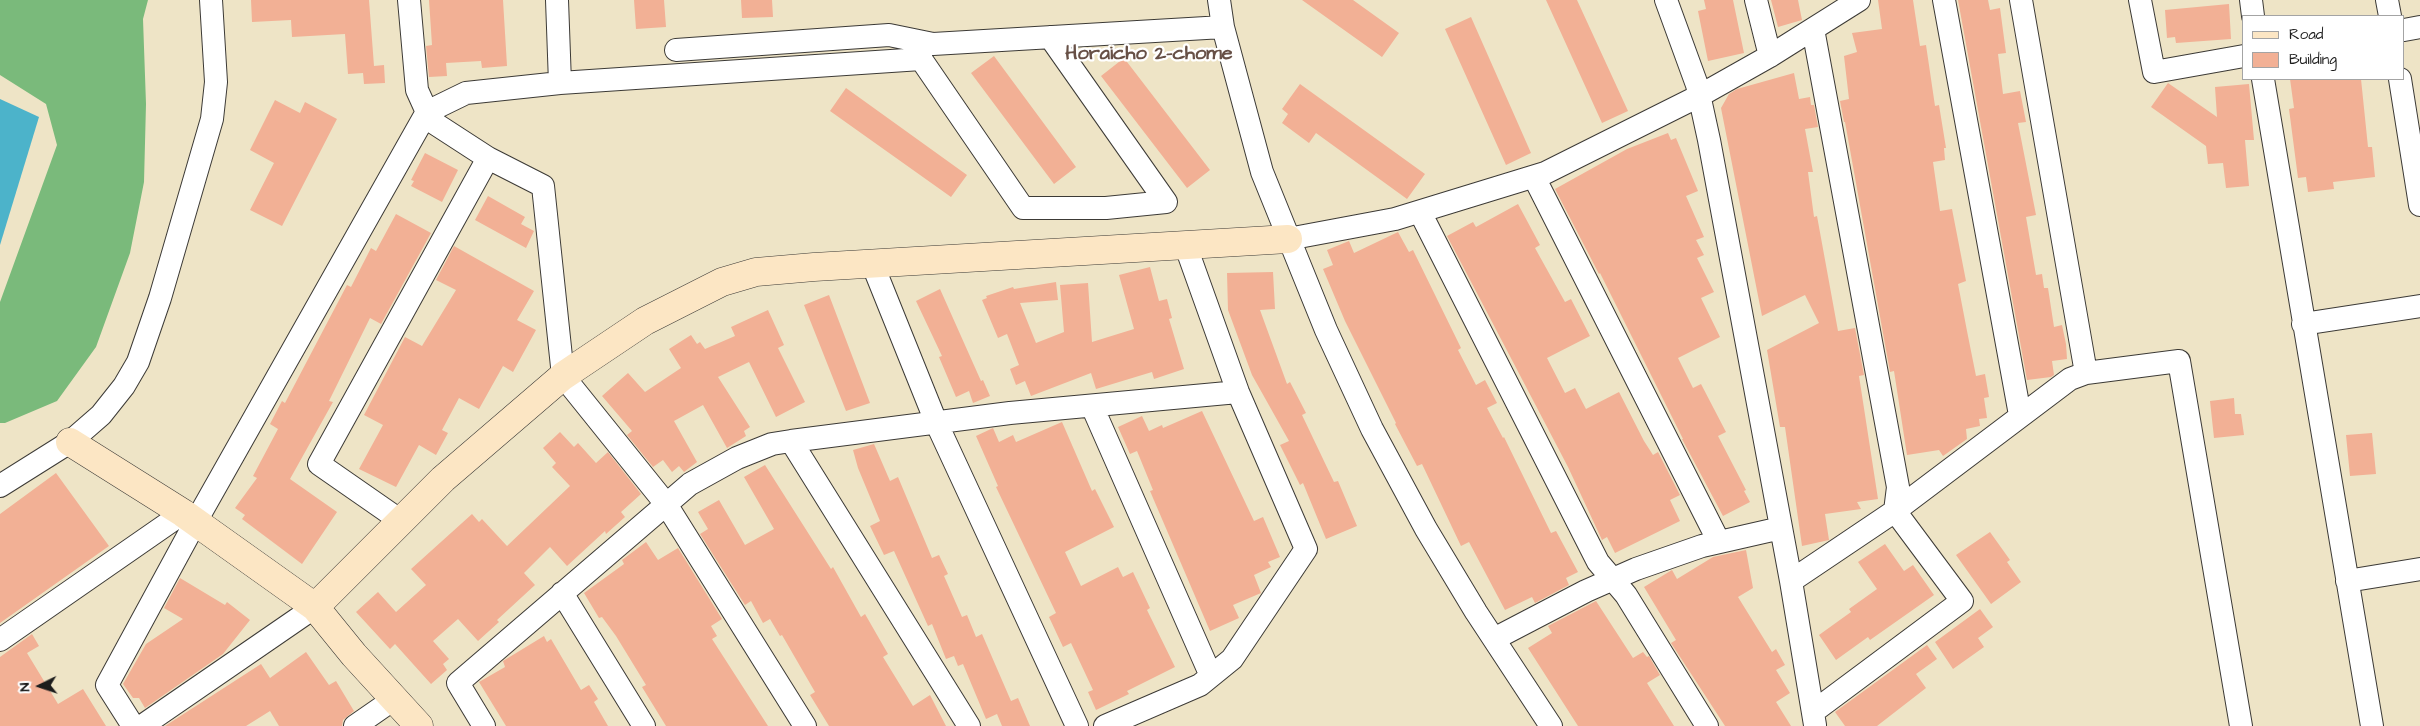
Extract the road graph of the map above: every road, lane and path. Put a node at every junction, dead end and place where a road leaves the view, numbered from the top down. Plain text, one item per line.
1 (211, 0) edge
2 (410, 0) edge
3 (557, 0) edge
4 (1219, 0) edge
5 (1666, 0) edge
6 (1756, 0) edge
7 (1859, 0) edge
8 (1944, 0) edge
9 (2021, 0) edge
10 (2140, 0) edge
11 (2251, 0) edge
12 (2387, 0) edge
13 (2253, 15) edge
14 (2390, 15) edge
15 (1223, 27) junction
16 (2420, 27) edge
17 (1813, 29) junction
18 (2405, 30) edge
19 (1050, 37) junction
20 (676, 50) dead end
21 (921, 50) junction
22 (1770, 56) junction
23 (2242, 56) edge
24 (2263, 80) edge
25 (2400, 80) edge
26 (560, 83) junction
27 (1700, 96) junction
28 (427, 112) junction
29 (488, 158) junction
30 (1534, 177) junction
31 (2420, 205) edge
32 (1420, 212) junction
33 (1288, 239) junction
34 (1185, 244) junction
35 (872, 263) junction
36 (2420, 306) edge
37 (2303, 324) junction
38 (2086, 373) junction
39 (563, 376) junction
40 (1238, 392) junction
41 (1092, 406) junction
42 (2020, 415) junction
43 (936, 422) junction
44 (790, 441) junction
45 (70, 442) junction
46 (0, 486) edge
47 (666, 504) junction
48 (1895, 511) junction
49 (189, 518) junction
50 (401, 521) junction
51 (1781, 528) junction
52 (1719, 542) junction
53 (2420, 569) edge
54 (1614, 579) junction
55 (1791, 581) junction
56 (2347, 581) junction
57 (562, 593) junction
58 (315, 607) junction
59 (0, 640) edge
60 (1494, 640) junction
61 (1212, 676) junction
62 (394, 700) junction
63 (1814, 719) edge
64 (134, 726) edge
65 (142, 726) edge
66 (355, 726) edge
67 (419, 726) edge
68 (484, 726) edge
69 (644, 726) edge
70 (805, 726) edge
71 (969, 726) edge
72 (1077, 726) edge
73 (1105, 726) edge
74 (1551, 726) edge
75 (1707, 726) edge
76 (2241, 726) edge
77 (2372, 726) edge

1 - 45 street
2 - 28 street
3 - 26 street
4 - 15 street
5 - 27 street
6 - 22 street
7 - 17 street
8 - 42 street
9 - 38 street
10 - 23 street
11 - 13 street
12 - 14 street
15 - 19 street
15 - 33 street
16 - 18 street
17 - 22 street
17 - 48 street
19 - 21 street
19 - 21 street
20 - 21 street
21 - 26 street
22 - 27 street
24 - 37 street
25 - 31 street
26 - 28 street
27 - 30 street
27 - 51 street
28 - 29 street
28 - 49 street
29 - 39 street
29 - 50 street
30 - 32 street
30 - 52 street
32 - 33 street
32 - 54 street
33 - 34 street
33 - 60 street
34 - 35 street
34 - 40 street
35 - 39 street
35 - 43 street
36 - 37 street
37 - 56 street
38 - 42 street
38 - 76 street
39 - 47 street
39 - 50 street
40 - 41 street
40 - 61 street
41 - 43 street
41 - 61 street
42 - 48 street
43 - 44 street
43 - 72 street
44 - 47 street
44 - 71 street
45 - 46 street
45 - 49 street
47 - 57 street
47 - 70 street
48 - 55 street
48 - 63 street
49 - 58 street
49 - 59 street
49 - 64 street
50 - 58 street
51 - 52 street
51 - 55 street
52 - 54 street
53 - 56 street
54 - 60 street
54 - 75 street
55 - 63 street
56 - 77 street
57 - 68 street
57 - 69 street
58 - 62 street
58 - 65 street
60 - 74 street
61 - 73 street
62 - 66 street
62 - 67 street

